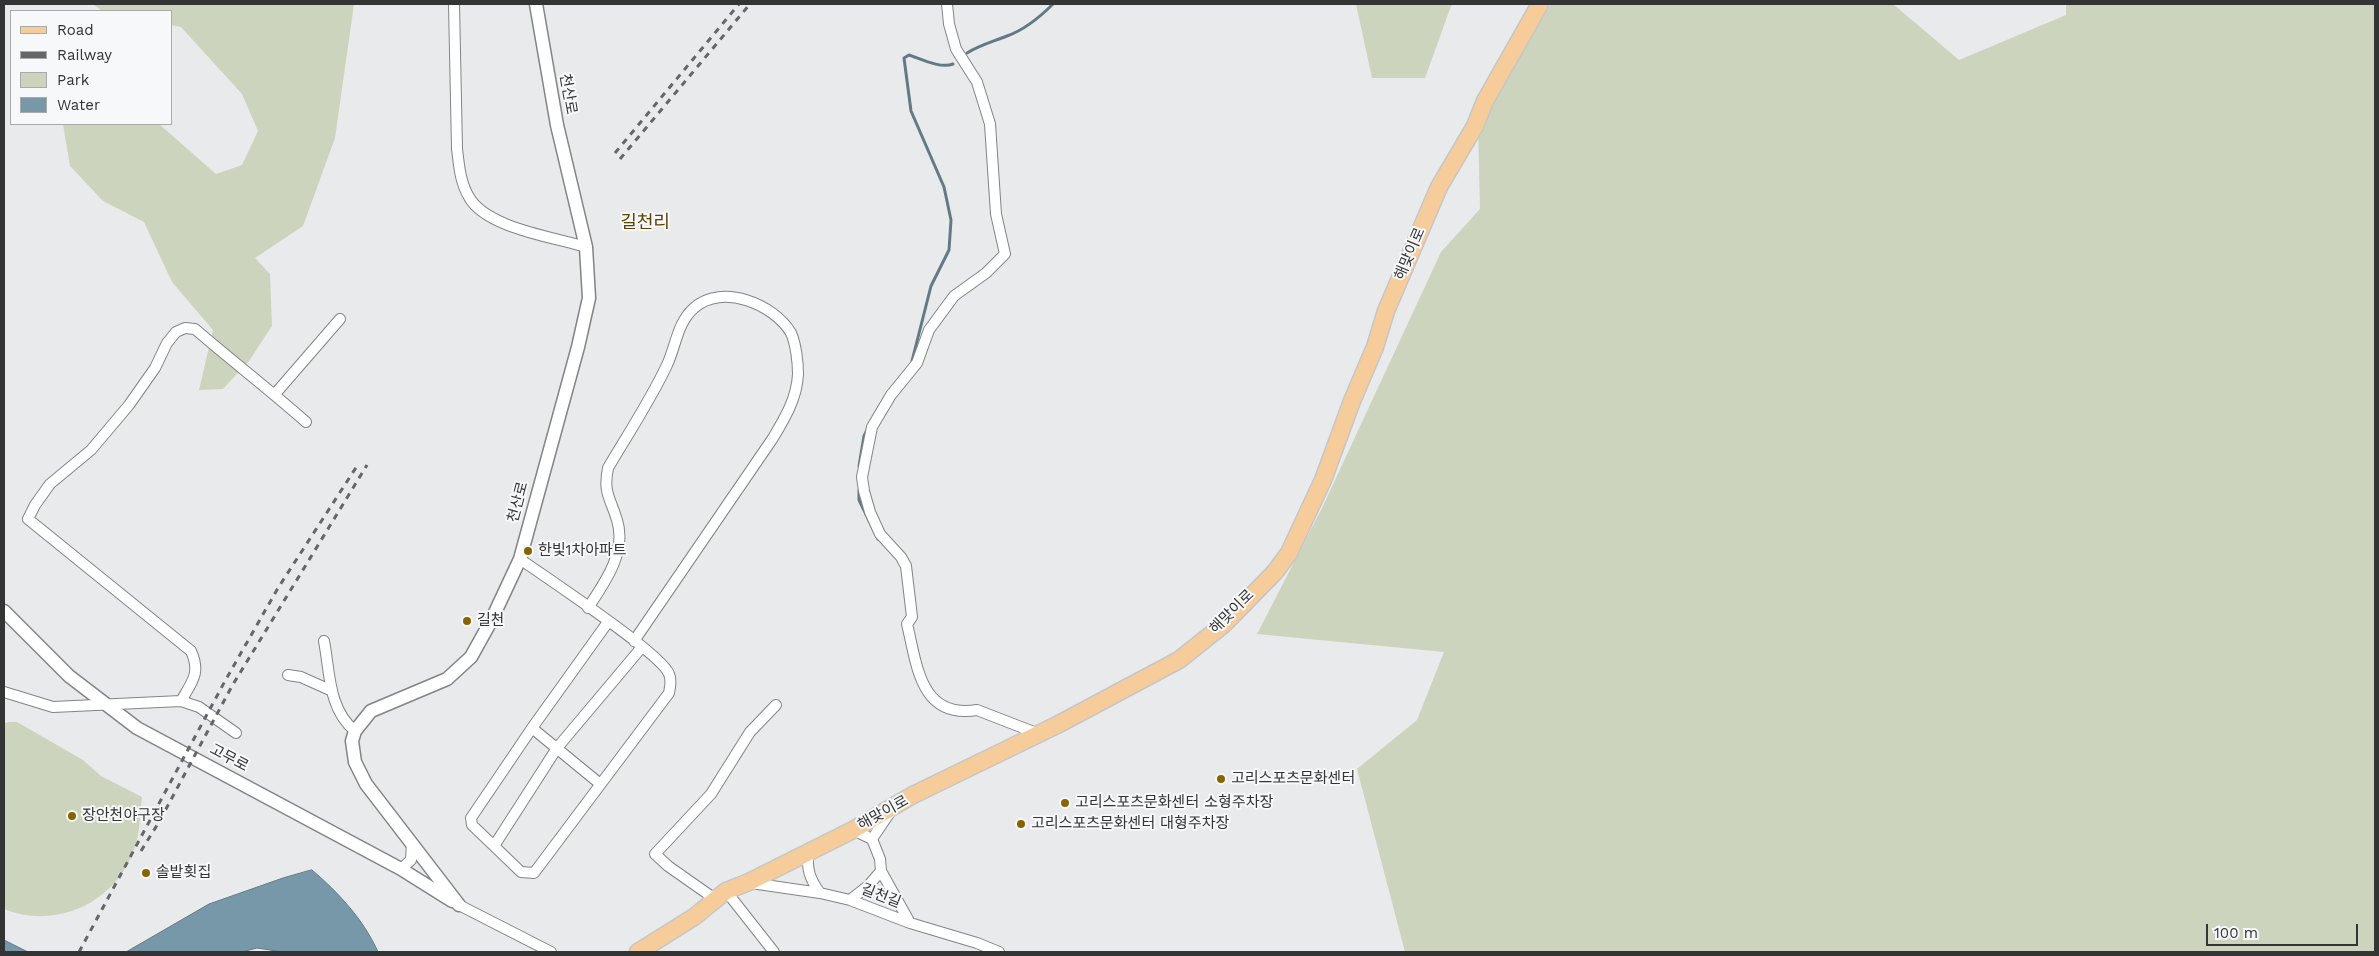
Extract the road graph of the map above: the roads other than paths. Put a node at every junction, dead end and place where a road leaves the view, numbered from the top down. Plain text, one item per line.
1 (454, 4) edge
2 (536, 4) edge
3 (947, 4) edge
4 (1540, 4) edge
5 (586, 246) junction
6 (340, 319) dead end
7 (275, 394) junction
8 (306, 422) dead end
9 (520, 559) junction
10 (588, 608) junction
11 (4, 611) edge
12 (608, 622) junction
13 (324, 640) dead end
14 (638, 644) junction
15 (288, 675) dead end
16 (330, 690) junction
17 (4, 692) edge
18 (181, 701) junction
19 (107, 705) junction
20 (776, 705) dead end
21 (532, 728) junction
22 (355, 731) junction
23 (236, 733) dead end
24 (1039, 734) junction
25 (557, 748) junction
26 (599, 783) junction
27 (896, 805) junction
28 (853, 830) junction
29 (872, 839) junction
30 (412, 843) junction
31 (494, 846) junction
32 (808, 852) junction
33 (401, 869) junction
34 (881, 871) junction
35 (749, 882) junction
36 (820, 892) junction
37 (720, 895) junction
38 (850, 900) junction
39 (459, 905) junction
40 (910, 923) junction
41 (551, 952) edge
42 (638, 952) edge
43 (774, 952) edge
44 (999, 952) edge

1 - 5 street
2 - 5 street, 천산로
3 - 24 street
4 - 24 main road, 해맞이로
5 - 9 street, 천산로
6 - 7 street
7 - 8 street
7 - 18 street
9 - 10 street
9 - 22 street, 천산로
10 - 12 street
10 - 14 street
11 - 19 street, 고무로
12 - 14 street
12 - 21 street
13 - 16 street
14 - 25 street
14 - 26 street
15 - 16 street
16 - 22 street
17 - 19 street
18 - 19 street
18 - 23 street
19 - 33 street, 고무로
20 - 37 street
21 - 25 street
21 - 31 street
22 - 30 street
24 - 27 main road, 해맞이로
25 - 26 street
25 - 31 street
26 - 31 street
27 - 28 main road, 해맞이로
27 - 29 street
28 - 29 street
28 - 32 main road, 해맞이로
29 - 34 street
30 - 33 street
30 - 39 street
32 - 35 main road, 해맞이로
32 - 36 street
33 - 39 street, 고무로
34 - 38 street
34 - 40 street
35 - 36 street, 길천길
35 - 37 main road, 해맞이로
36 - 38 street, 길천길
37 - 42 main road, 해맞이로
37 - 43 street
38 - 40 street, 길천길
39 - 41 street
40 - 44 street, 길천길

